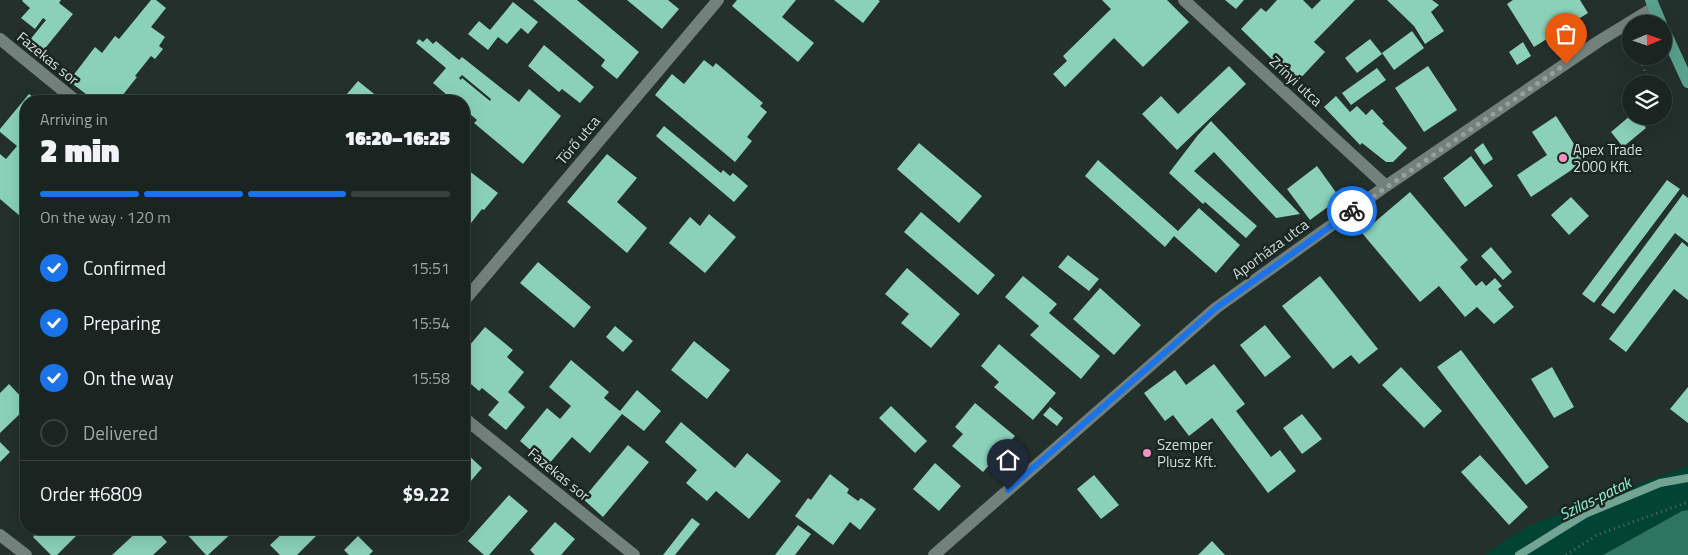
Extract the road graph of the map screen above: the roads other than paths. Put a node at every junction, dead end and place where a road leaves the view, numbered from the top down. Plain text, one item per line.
1 (718, 0) edge
2 (1184, 0) edge
3 (1652, 4) edge
4 (0, 39) edge
5 (1672, 47) edge
6 (1688, 82) edge
7 (69, 95) edge
8 (1386, 186) junction
9 (470, 293) edge
10 (470, 423) edge
11 (0, 534) edge
12 (26, 555) edge
13 (634, 555) edge
14 (934, 555) edge

1 - 9 street, Törő utca
2 - 8 street, Zrínyi utca
3 - 8 street, Aporháza utca
4 - 7 street, Fazekas sor
5 - 6 main road
8 - 14 street, Aporháza utca
10 - 13 street, Fazekas sor
11 - 12 street

